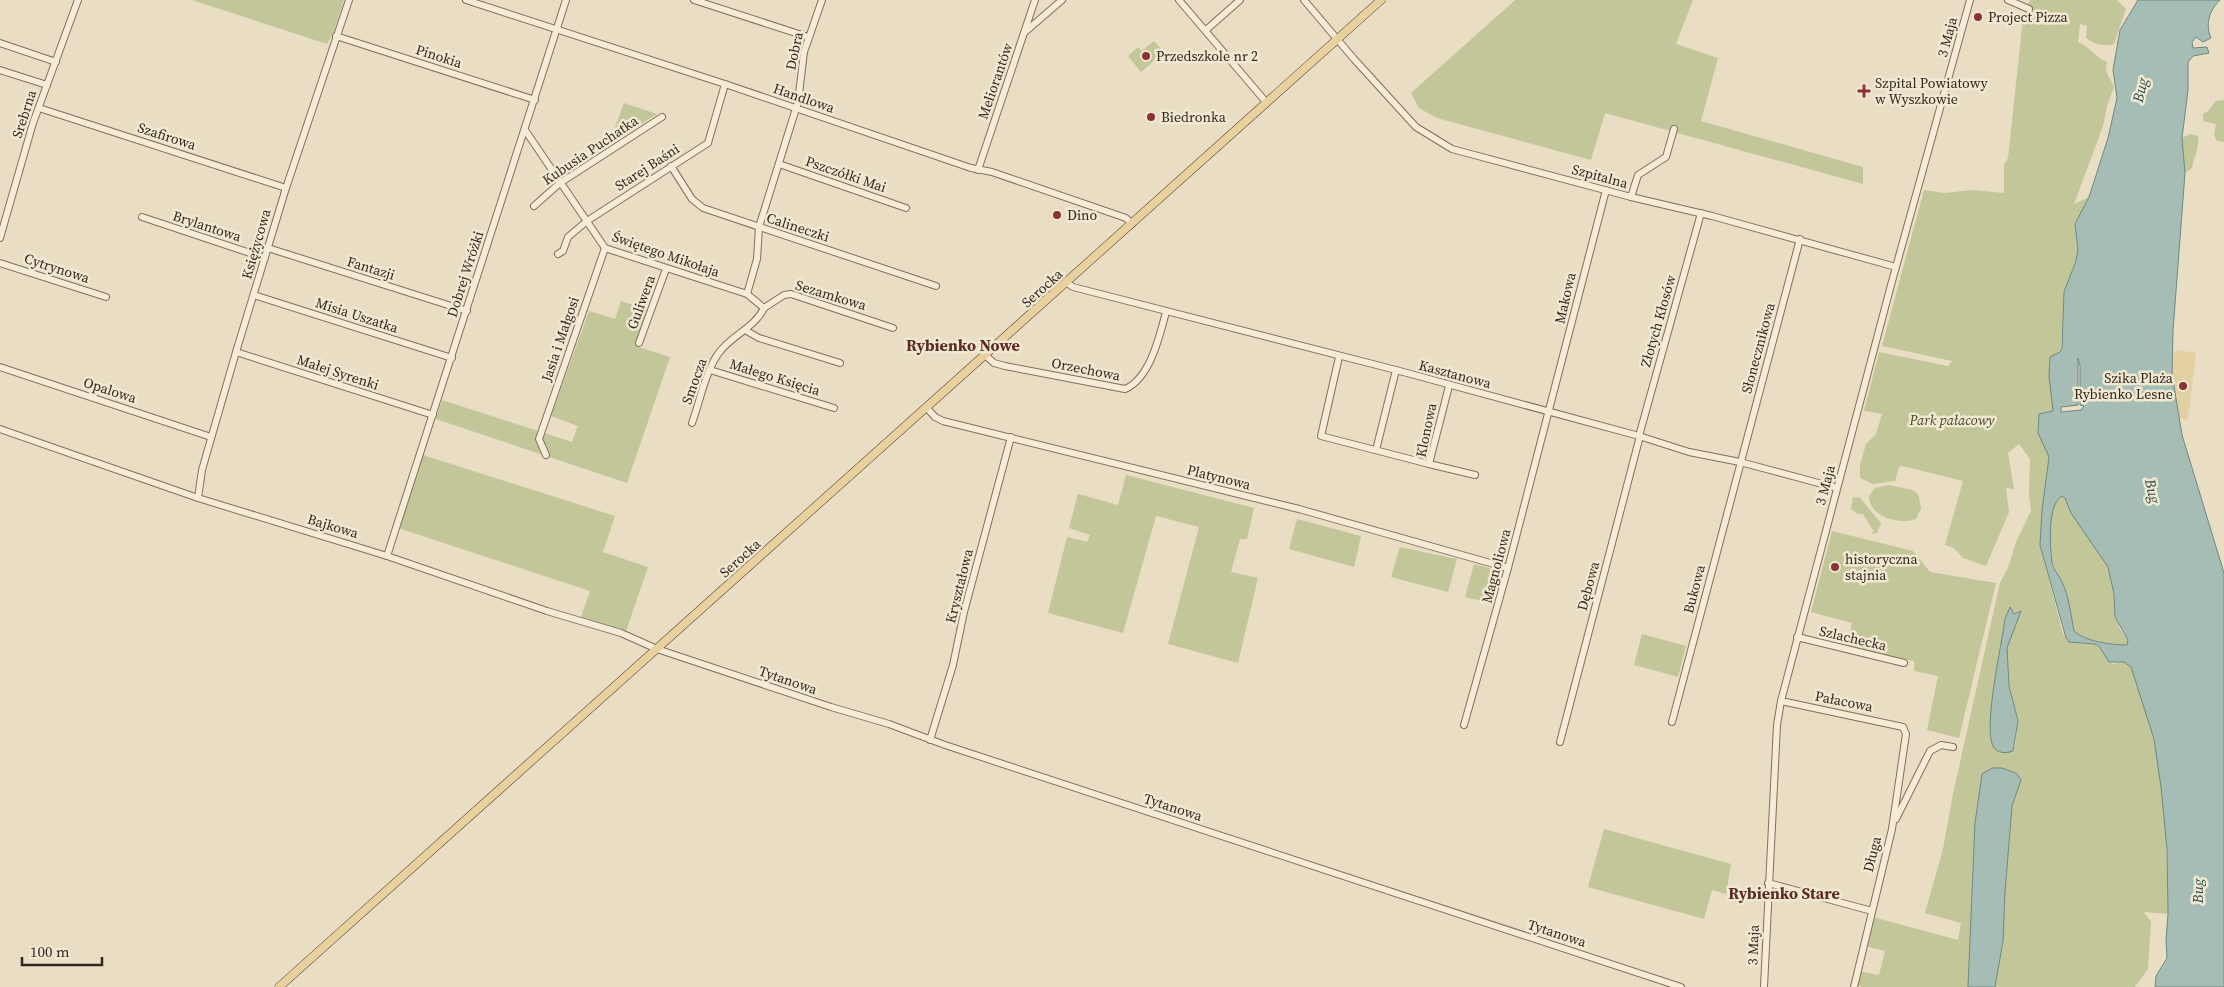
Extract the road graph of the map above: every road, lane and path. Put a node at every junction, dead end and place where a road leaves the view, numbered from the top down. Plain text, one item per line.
1 (78, 0) edge
2 (349, 0) edge
3 (466, 0) edge
4 (566, 0) edge
5 (694, 0) edge
6 (822, 0) edge
7 (1036, 0) edge
8 (1062, 0) edge
9 (1179, 0) edge
10 (1240, 0) edge
11 (1304, 0) edge
12 (1381, 0) edge
13 (1970, 0) edge
14 (2008, 0) edge
15 (2029, 9) dead end
16 (556, 29) junction
17 (1206, 30) junction
18 (1024, 32) junction
19 (336, 36) junction
20 (808, 37) junction
21 (1339, 40) junction
22 (0, 43) edge
23 (56, 62) junction
24 (0, 70) edge
25 (725, 84) junction
26 (47, 85) junction
27 (535, 100) junction
28 (1266, 102) junction
29 (39, 108) junction
30 (796, 109) junction
31 (662, 117) dead end
32 (1674, 129) dead end
33 (525, 130) junction
34 (779, 164) junction
35 (672, 166) junction
36 (978, 170) junction
37 (560, 183) junction
38 (286, 188) junction
39 (1606, 190) junction
40 (1631, 197) junction
41 (534, 206) dead end
42 (906, 208) dead end
43 (1701, 214) junction
44 (142, 217) dead end
45 (587, 221) junction
46 (1132, 224) junction
47 (759, 227) junction
48 (0, 238) edge
49 (1800, 239) junction
50 (268, 248) junction
51 (605, 248) junction
52 (558, 254) dead end
53 (265, 258) junction
54 (0, 263) edge
55 (1896, 267) junction
56 (666, 269) junction
57 (1067, 283) junction
58 (936, 286) dead end
59 (746, 294) junction
60 (254, 295) junction
61 (106, 297) dead end
62 (764, 308) junction
63 (467, 311) junction
64 (1166, 312) junction
65 (893, 328) dead end
66 (745, 330) junction
67 (639, 343) dead end
68 (236, 352) junction
69 (986, 355) junction
70 (1339, 357) junction
71 (452, 358) junction
72 (840, 363) dead end
73 (0, 366) edge
74 (710, 370) junction
75 (1396, 370) junction
76 (1449, 386) junction
77 (834, 408) dead end
78 (927, 408) junction
79 (1548, 412) junction
80 (433, 415) junction
81 (692, 423) dead end
82 (0, 429) edge
83 (1640, 436) junction
84 (211, 437) junction
85 (1011, 437) junction
86 (1376, 450) junction
87 (546, 456) dead end
88 (1740, 462) junction
89 (1429, 464) junction
90 (1475, 475) dead end
91 (1837, 488) junction
92 (198, 498) junction
93 (387, 556) junction
94 (1508, 568) junction
95 (1798, 637) junction
96 (657, 649) junction
97 (1904, 662) dead end
98 (1781, 701) junction
99 (1672, 722) dead end
100 (1464, 725) dead end
101 (1903, 726) joint
102 (930, 740) junction
103 (1560, 742) dead end
104 (1953, 747) dead end
105 (1892, 829) junction
106 (1768, 883) junction
107 (1872, 911) junction
108 (278, 987) edge
109 (1681, 987) edge
110 (1764, 987) edge
111 (1854, 987) edge

1 - 23 street, Srebrna
2 - 19 street, Księżycowa
3 - 16 street, Handlowa
4 - 16 street, Dobrej Wróżki
5 - 20 street
6 - 20 street, Dobra
7 - 18 street, Meliorantów
8 - 18 street
9 - 17 street
10 - 17 street
11 - 21 street, Szpitalna
12 - 21 main road, Serocka
13 - 55 street, 3 Maja
14 - 15 street
16 - 25 street, Handlowa
16 - 27 street, Dobrej Wróżki
17 - 28 street
18 - 36 street, Meliorantów
19 - 27 street, Pinokia
19 - 38 street, Księżycowa
20 - 30 street, Dobra
21 - 28 main road, Serocka
21 - 39 street, Szpitalna
22 - 23 street
23 - 26 street, Srebrna
24 - 26 street
25 - 30 street, Handlowa
25 - 35 street, Starej Baśni
26 - 29 street, Srebrna
27 - 33 street, Dobrej Wróżki
28 - 46 main road, Serocka
29 - 38 street, Szafirowa
29 - 48 street, Srebrna
30 - 34 street
30 - 36 street, Handlowa
31 - 37 street, Kubusia Puchatka
32 - 40 street
33 - 37 street, Świętego Mikołaja
33 - 63 street, Dobrej Wróżki
34 - 42 street, Pszczółki Mai
34 - 47 street
35 - 45 street, Starej Baśni
35 - 47 street, Calineczki
36 - 46 street, Handlowa
37 - 41 street, Kubusia Puchatka
37 - 45 street, Świętego Mikołaja
38 - 50 street, Księżycowa
39 - 40 street, Szpitalna
39 - 79 street, Makowa
40 - 43 street, Szpitalna
43 - 49 street, Szpitalna
43 - 83 street, Złotych Kłosów
44 - 53 street, Brylantowa
45 - 51 street, Świętego Mikołaja
45 - 52 street, Starej Baśni
46 - 57 main road, Serocka
47 - 58 street, Calineczki
47 - 59 street
49 - 55 street, Szpitalna
49 - 88 street, Słonecznikowa
50 - 53 street, Księżycowa
50 - 63 street, Fantazji
51 - 56 street, Świętego Mikołaja
51 - 87 street, Jasia i Małgosi
53 - 60 street, Księżycowa
54 - 61 street, Cytrynowa
55 - 91 street, 3 Maja
56 - 59 street, Świętego Mikołaja
56 - 67 street, Guliwera
57 - 64 street, Kasztanowa
57 - 69 main road, Serocka
59 - 62 street, Świętego Mikołaja
60 - 68 street, Księżycowa
60 - 71 street, Misia Uszatka
62 - 65 street, Sezamkowa
62 - 66 street, Smocza
63 - 71 street, Dobrej Wróżki
64 - 69 street, Orzechowa
64 - 70 street, Kasztanowa
66 - 72 street
66 - 74 street, Smocza
68 - 80 street, Małej Syrenki
68 - 84 street, Księżycowa
69 - 78 main road, Serocka
70 - 75 street, Kasztanowa
70 - 86 street
71 - 80 street, Dobrej Wróżki
73 - 84 street, Opalowa
74 - 77 street, Małego Księcia
74 - 81 street, Smocza
75 - 76 street, Kasztanowa
75 - 86 street
76 - 79 street, Kasztanowa
76 - 89 street, Klonowa
78 - 85 street, Platynowa
78 - 96 main road, Serocka
79 - 83 street, Kasztanowa
79 - 94 street, Magnoliowa
80 - 93 street, Dobrej Wróżki
82 - 92 street, Bajkowa
83 - 88 street, Kasztanowa
83 - 103 street, Dębowa
84 - 92 street, Księżycowa
85 - 94 street, Platynowa
85 - 102 street, Kryształowa
86 - 89 street
88 - 91 street, Kasztanowa
88 - 99 street, Bukowa
89 - 90 street, Klonowa
91 - 95 street, 3 Maja
92 - 93 street, Bajkowa
93 - 96 street, Bajkowa
94 - 100 street, Magnoliowa
95 - 97 street, Szlachecka
95 - 98 street, 3 Maja
96 - 102 street, Tytanowa
96 - 108 main road, Serocka
98 - 101 street, Pałacowa
98 - 106 street, 3 Maja
101 - 105 street, Długa
102 - 109 street, Tytanowa
104 - 105 street
105 - 107 street, Długa
106 - 107 street
106 - 110 street, 3 Maja
107 - 111 street, Długa

